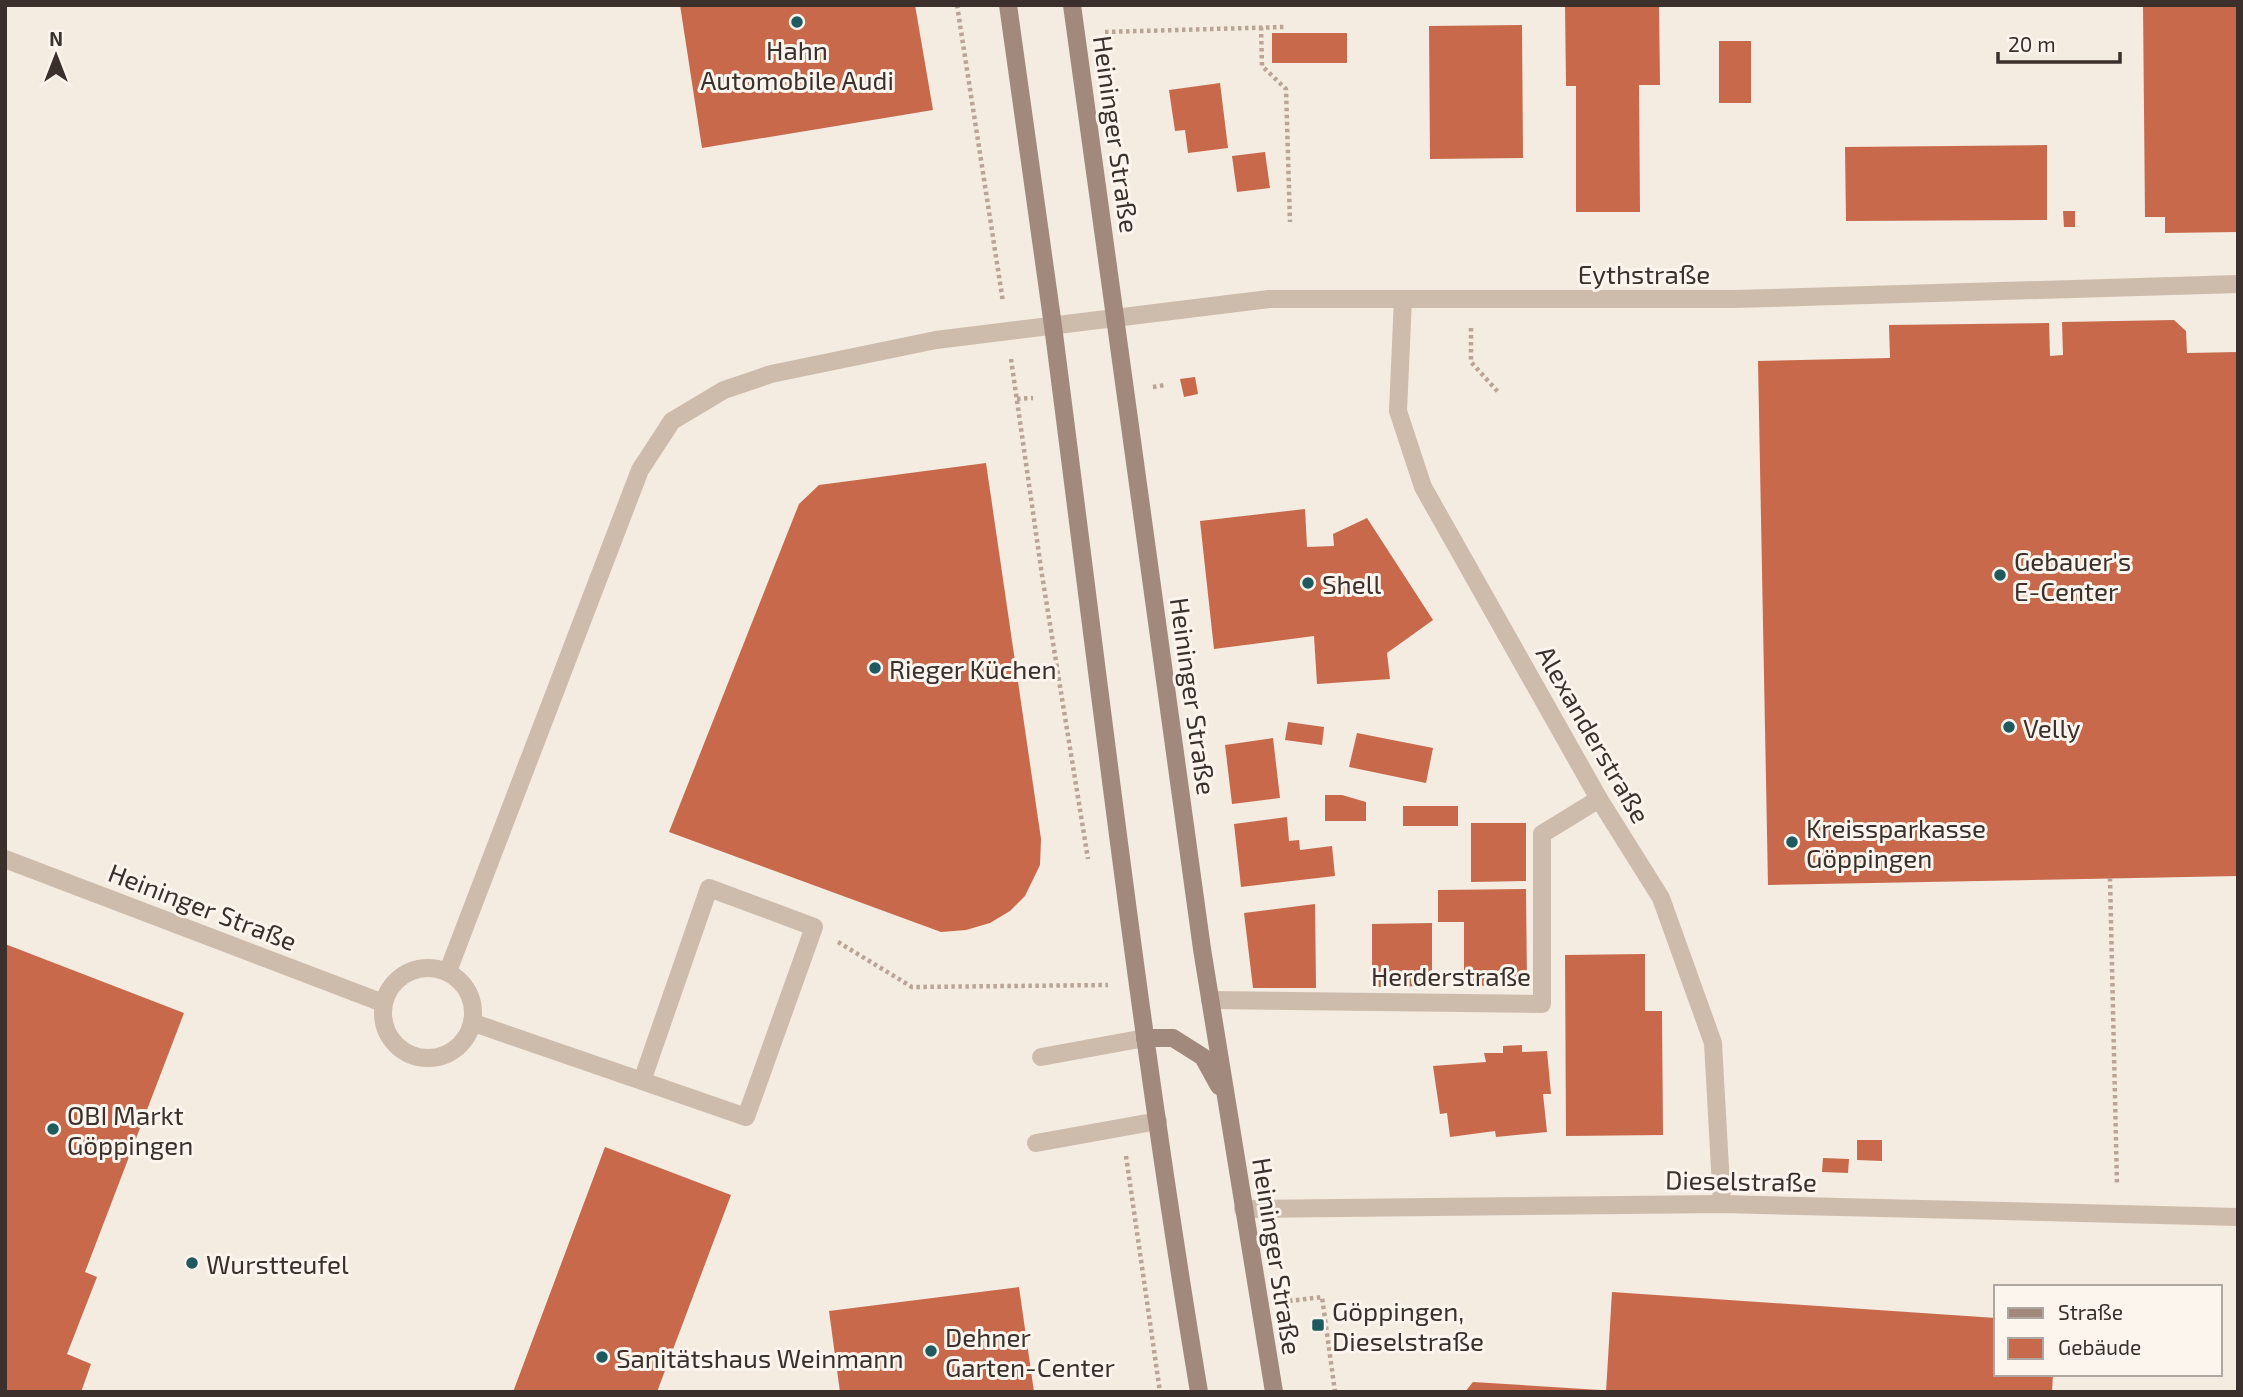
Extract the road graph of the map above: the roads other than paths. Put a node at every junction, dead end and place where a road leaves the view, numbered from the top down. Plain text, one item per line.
1 (1007, 5) edge
2 (1072, 5) edge
3 (2238, 284) edge
4 (1403, 299) junction
5 (1116, 318) junction
6 (1052, 325) junction
7 (1599, 799) junction
8 (5, 859) edge
9 (447, 971) junction
10 (1210, 1000) junction
11 (383, 1003) junction
12 (474, 1023) junction
13 (1146, 1038) junction
14 (1041, 1057) dead end
15 (642, 1081) junction
16 (1225, 1098) junction
17 (1158, 1121) junction
18 (1036, 1143) dead end
19 (1722, 1204) junction
20 (1243, 1209) junction
21 (2238, 1217) edge
22 (1199, 1392) edge
23 (1274, 1392) edge

1 - 6 main road
2 - 5 main road, Heininger Straße
3 - 4 street, Eythstraße
4 - 5 street, Eythstraße
4 - 7 street, Alexanderstraße
5 - 6 street, Eythstraße
5 - 10 main road, Heininger Straße
6 - 9 street, Eythstraße
6 - 13 main road
7 - 10 street, Herderstraße
7 - 19 street, Alexanderstraße
8 - 11 street, Heininger Straße
9 - 11 street
9 - 12 street
10 - 16 main road, Heininger Straße
11 - 12 street
12 - 15 street
13 - 14 street
13 - 16 main road
13 - 17 main road
15 - 15 street
16 - 20 main road, Heininger Straße
17 - 18 street
17 - 22 main road
19 - 20 street, Dieselstraße
19 - 21 street, Dieselstraße
20 - 23 main road, Heininger Straße

